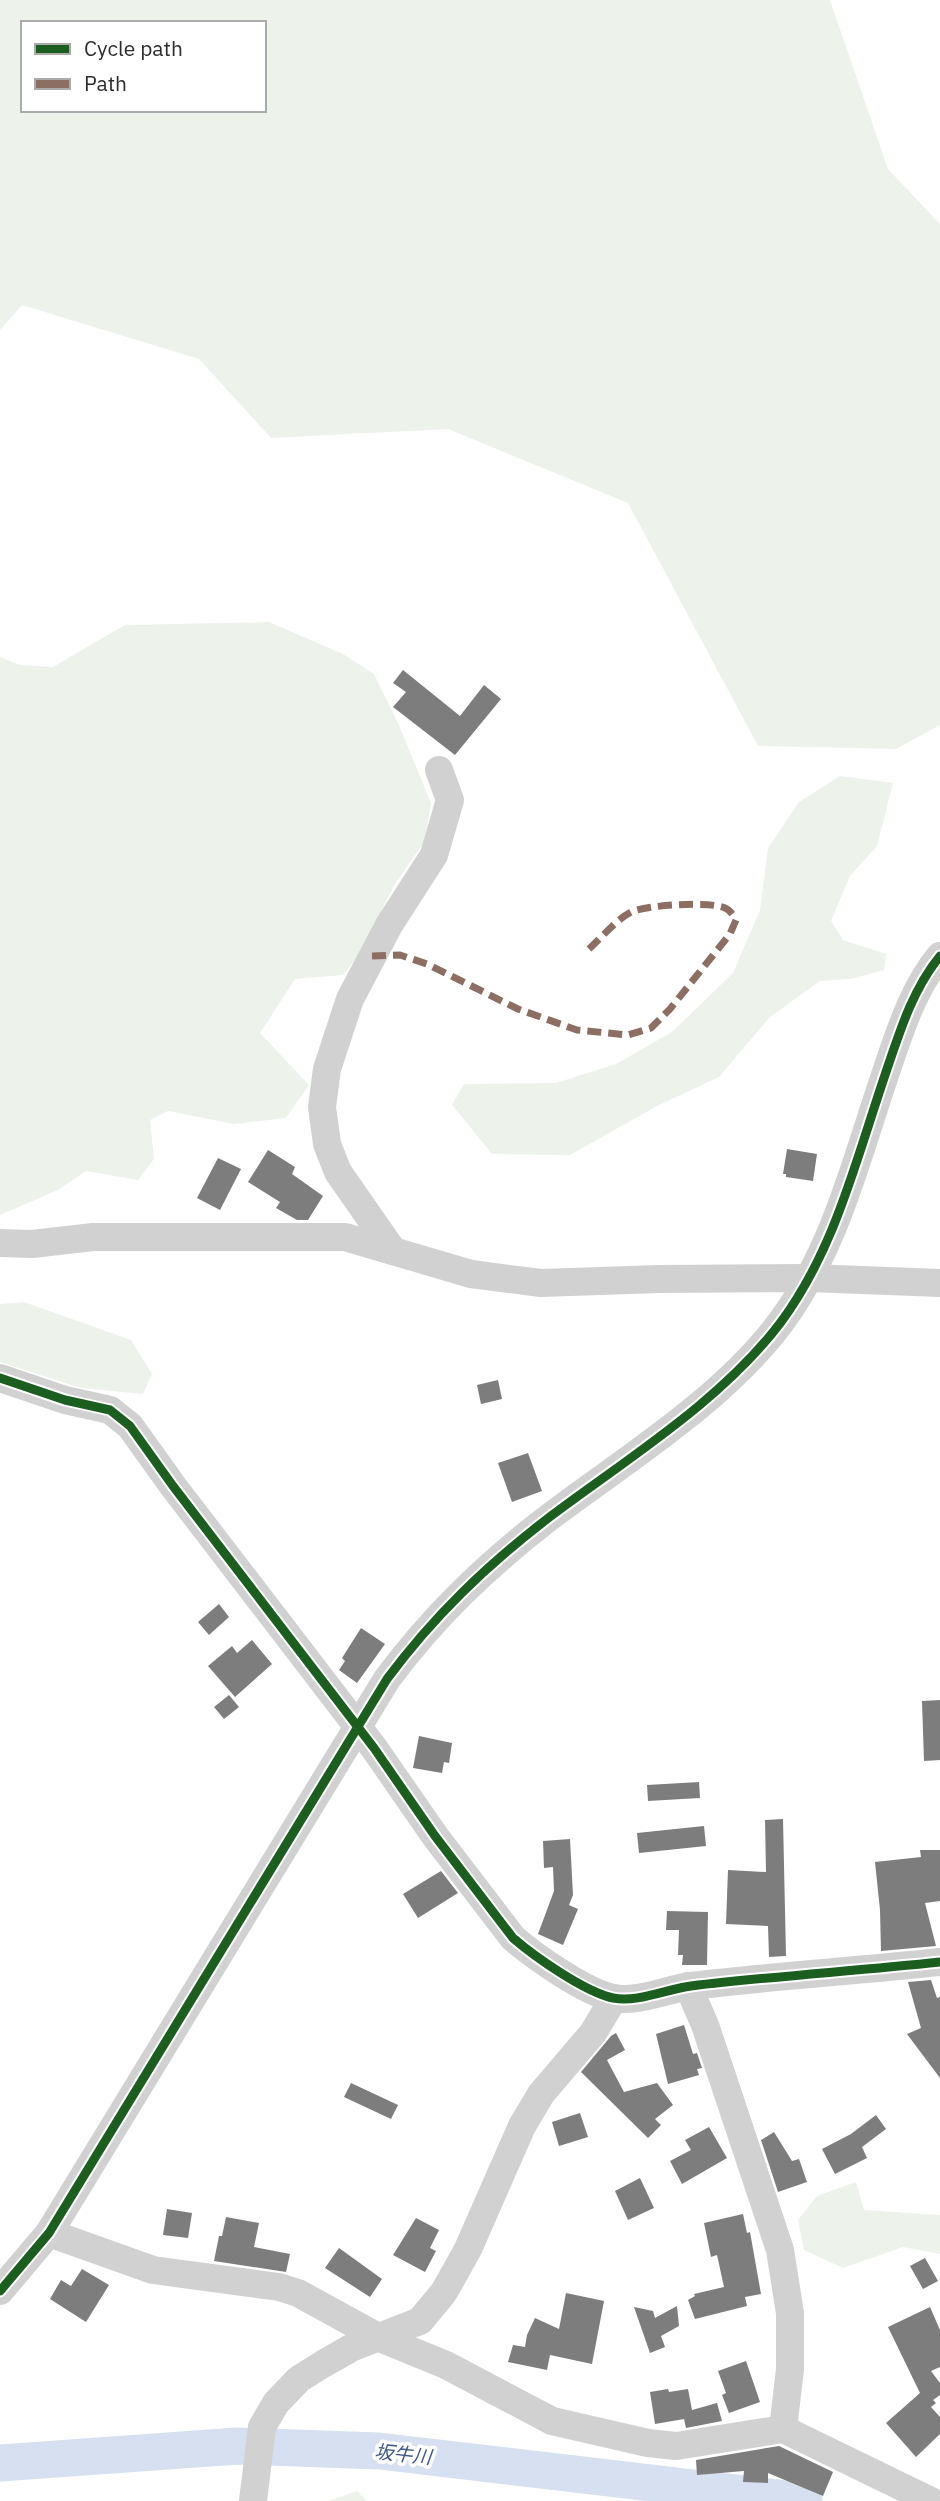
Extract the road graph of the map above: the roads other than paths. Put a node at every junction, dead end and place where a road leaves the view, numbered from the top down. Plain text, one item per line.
1 (439, 770) dead end
2 (940, 956) edge
3 (0, 1243) edge
4 (393, 1251) junction
5 (810, 1278) junction
6 (940, 1283) edge
7 (0, 1378) edge
8 (358, 1728) junction
9 (940, 1962) edge
10 (688, 1986) junction
11 (614, 1998) junction
12 (49, 2233) junction
13 (0, 2291) edge
14 (380, 2339) junction
15 (783, 2429) junction
16 (253, 2501) edge
17 (931, 2501) edge

1 - 4 street
2 - 5 street
3 - 4 street
4 - 5 street
5 - 6 street
5 - 8 street
7 - 8 street
8 - 11 street
8 - 12 street
9 - 10 street
10 - 11 street
10 - 15 street
11 - 14 street
12 - 13 street
12 - 14 street
14 - 15 street
14 - 16 street
15 - 17 street

